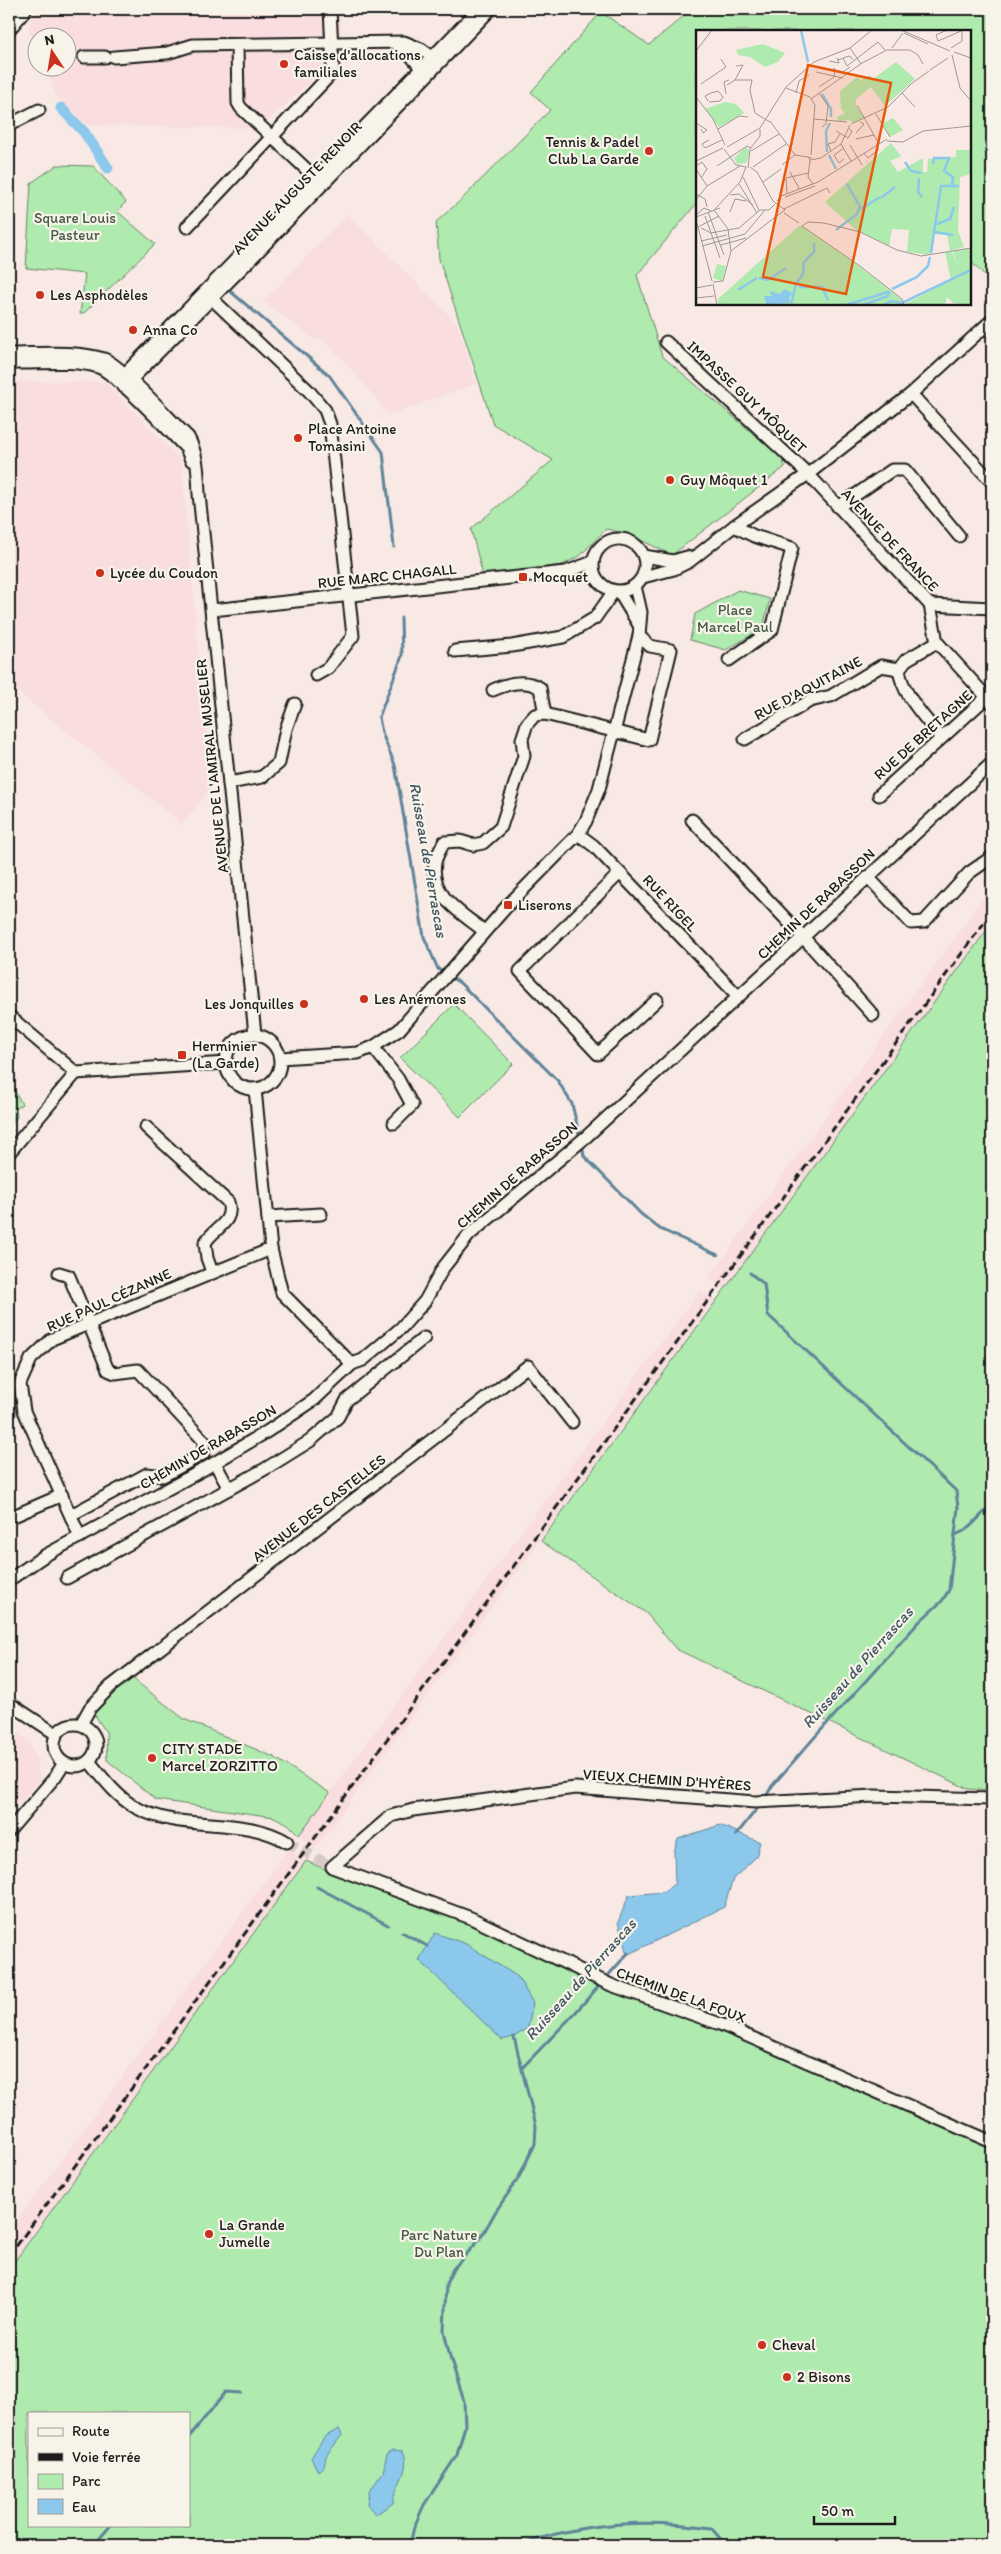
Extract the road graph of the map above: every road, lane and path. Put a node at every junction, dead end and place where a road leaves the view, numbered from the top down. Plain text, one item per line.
1 (23, 9) edge
2 (330, 9) edge
3 (479, 9) edge
4 (491, 9) edge
5 (9, 26) edge
6 (331, 42) junction
7 (392, 42) junction
8 (237, 45) junction
9 (84, 57) dead end
10 (436, 59) junction
11 (423, 72) junction
12 (39, 110) dead end
13 (9, 125) edge
14 (272, 138) junction
15 (319, 181) junction
16 (187, 226) dead end
17 (208, 296) junction
18 (992, 320) edge
19 (666, 342) dead end
20 (9, 354) edge
21 (9, 363) edge
22 (124, 381) junction
23 (911, 394) junction
24 (808, 474) junction
25 (992, 482) edge
26 (838, 507) junction
27 (734, 526) junction
28 (959, 536) dead end
29 (696, 554) junction
30 (644, 556) junction
31 (593, 562) junction
32 (566, 572) junction
33 (595, 576) junction
34 (643, 576) junction
35 (635, 586) junction
36 (616, 592) junction
37 (349, 594) junction
38 (930, 605) junction
39 (992, 608) edge
40 (212, 610) junction
41 (639, 631) junction
42 (937, 642) junction
43 (455, 651) dead end
44 (729, 660) dead end
45 (899, 669) junction
46 (316, 675) dead end
47 (493, 690) dead end
48 (989, 700) edge
49 (295, 704) dead end
50 (545, 714) junction
51 (613, 731) junction
52 (941, 738) junction
53 (745, 739) dead end
54 (992, 763) edge
55 (229, 783) junction
56 (879, 795) dead end
57 (692, 820) dead end
58 (578, 834) junction
59 (992, 857) edge
60 (620, 873) junction
61 (868, 876) junction
62 (484, 931) junction
63 (802, 936) junction
64 (738, 996) junction
65 (657, 1000) dead end
66 (873, 1015) dead end
67 (9, 1016) edge
68 (256, 1034) junction
69 (373, 1047) junction
70 (280, 1058) junction
71 (226, 1063) junction
72 (76, 1073) junction
73 (255, 1089) junction
74 (394, 1123) dead end
75 (146, 1127) dead end
76 (9, 1153) edge
77 (321, 1214) dead end
78 (268, 1217) junction
79 (271, 1249) junction
80 (212, 1272) junction
81 (59, 1273) dead end
82 (90, 1324) junction
83 (424, 1338) dead end
84 (352, 1364) junction
85 (572, 1422) dead end
86 (215, 1463) junction
87 (229, 1489) junction
88 (62, 1495) junction
89 (16, 1515) dead end
90 (70, 1515) junction
91 (80, 1537) junction
92 (67, 1578) dead end
93 (9, 1580) edge
94 (9, 1703) edge
95 (81, 1724) junction
96 (56, 1734) junction
97 (89, 1761) junction
98 (64, 1763) junction
99 (992, 1799) edge
100 (9, 1831) edge
101 (286, 1841) tunnel mouth
102 (332, 1867) joint
103 (992, 2142) edge

1 - 5 main road
2 - 6 street
3 - 10 street, AVENUE AUGUSTE RENOIR
4 - 10 street, AVENUE AUGUSTE RENOIR
6 - 7 street
6 - 8 street
6 - 14 street
7 - 10 street
7 - 11 street
8 - 9 street
8 - 14 street
10 - 11 street, AVENUE AUGUSTE RENOIR
11 - 15 street, AVENUE AUGUSTE RENOIR
12 - 13 street
14 - 15 street
14 - 16 street
15 - 17 street, AVENUE AUGUSTE RENOIR
17 - 22 street, AVENUE AUGUSTE RENOIR
17 - 37 street
18 - 23 street
19 - 24 street, IMPASSE GUY MÔQUET
20 - 22 street
21 - 22 street
22 - 40 street, AVENUE DE L'AMIRAL MUSELIER
23 - 24 street
23 - 25 street
24 - 26 street, AVENUE DE FRANCE
24 - 27 street
26 - 28 street
26 - 38 street, AVENUE DE FRANCE
27 - 29 street
27 - 44 street
29 - 30 street
29 - 34 street
30 - 31 street
30 - 34 street
31 - 32 street, RUE MARC CHAGALL
31 - 33 street
32 - 33 street, RUE MARC CHAGALL
32 - 37 street, RUE MARC CHAGALL
33 - 36 street
34 - 35 street
35 - 36 street
35 - 41 street
36 - 41 street
36 - 43 street
37 - 40 street, RUE MARC CHAGALL
37 - 46 street
38 - 39 street
38 - 42 street, AVENUE DE FRANCE
40 - 55 street, AVENUE DE L'AMIRAL MUSELIER
41 - 51 street
41 - 51 street
42 - 45 street
42 - 48 street
45 - 52 street
45 - 53 street, RUE D'AQUITAINE
47 - 50 street
48 - 52 street, RUE DE BRETAGNE
49 - 55 street
50 - 51 street
50 - 62 street
51 - 58 street
52 - 56 street, RUE DE BRETAGNE
54 - 61 street, CHEMIN DE RABASSON
55 - 68 street, AVENUE DE L'AMIRAL MUSELIER
57 - 63 street
58 - 60 street, RUE RIGEL
58 - 62 street
59 - 61 street
60 - 64 street, RUE RIGEL
60 - 65 street
61 - 63 street, CHEMIN DE RABASSON
62 - 69 street
63 - 64 street, CHEMIN DE RABASSON
63 - 66 street
64 - 84 street, CHEMIN DE RABASSON
67 - 72 street
68 - 70 street
68 - 71 street
69 - 70 street
69 - 74 street
70 - 73 street
71 - 72 street
71 - 73 street
72 - 76 street
73 - 78 street
75 - 80 street
77 - 78 street
78 - 79 street
79 - 80 street, RUE PAUL CÉZANNE
79 - 84 street
80 - 82 street, RUE PAUL CÉZANNE
81 - 82 street
82 - 88 street, RUE PAUL CÉZANNE
82 - 90 street
83 - 87 street
84 - 86 street, CHEMIN DE RABASSON
85 - 95 street, AVENUE DES CASTELLES
86 - 87 street
86 - 91 street, CHEMIN DE RABASSON
87 - 92 street
88 - 89 street
88 - 90 street, RUE PAUL CÉZANNE
90 - 91 street, RUE PAUL CÉZANNE
91 - 93 street, CHEMIN DE RABASSON
94 - 96 street
95 - 96 street
95 - 97 street
96 - 98 street
97 - 98 street
97 - 101 street
98 - 100 street
99 - 102 street, VIEUX CHEMIN D'HYÈRES
102 - 103 street, CHEMIN DE LA FOUX

